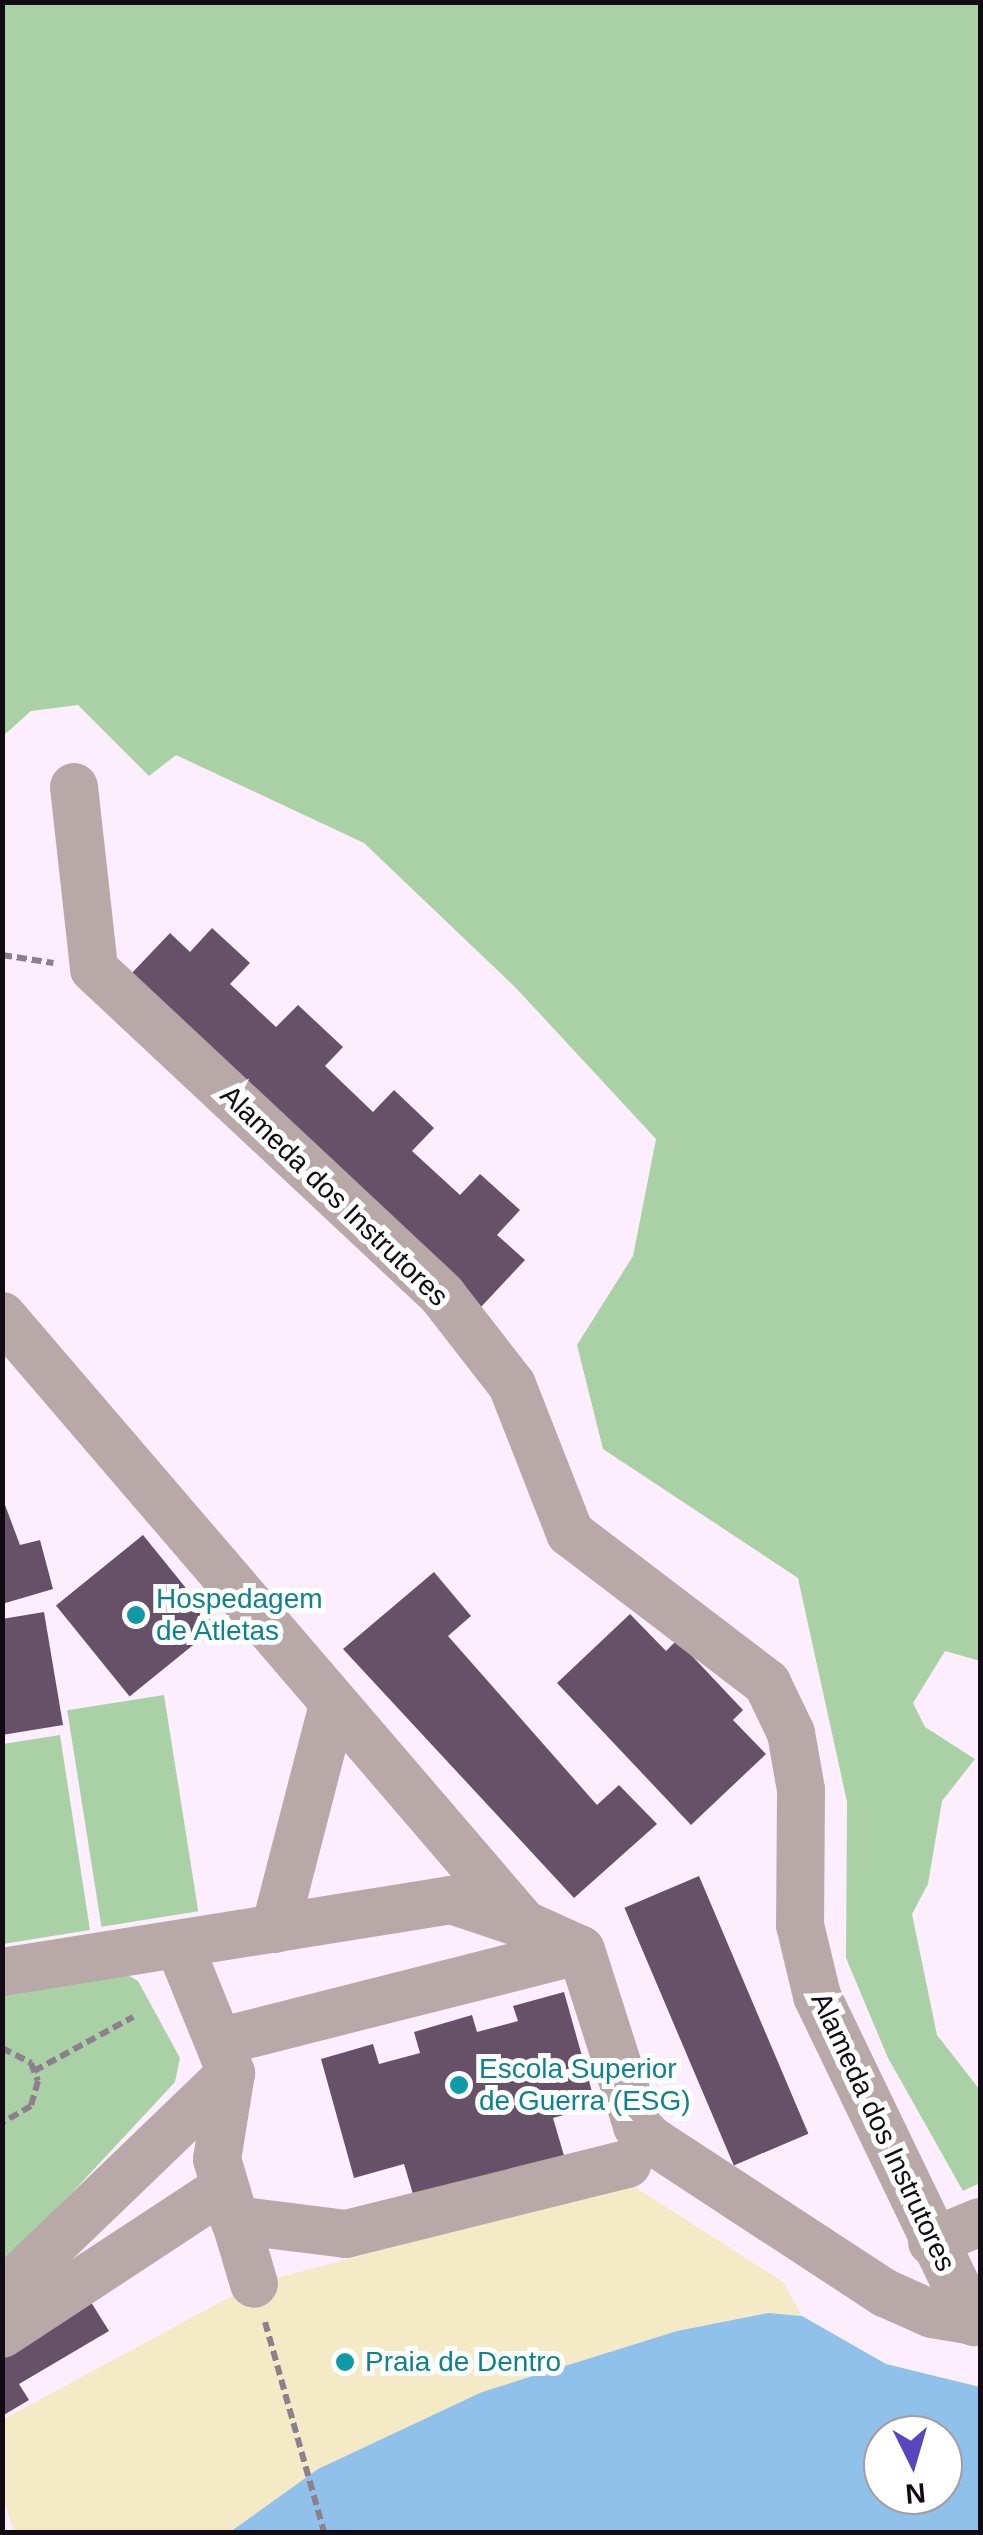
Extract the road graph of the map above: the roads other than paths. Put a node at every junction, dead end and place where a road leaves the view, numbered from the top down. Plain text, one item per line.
1 (74, 787) dead end
2 (2, 1316) edge
3 (333, 1704) junction
4 (526, 1925) junction
5 (275, 1929) junction
6 (179, 1946) junction
7 (581, 1950) junction
8 (2, 1972) edge
9 (227, 2057) junction
10 (627, 2164) dead end
11 (225, 2189) junction
12 (980, 2222) edge
13 (932, 2242) junction
14 (254, 2284) road end
15 (6, 2289) edge
16 (977, 2322) edge
17 (2, 2334) edge

1 - 13 lane, Alameda dos Instrutores
2 - 3 lane
3 - 4 lane
3 - 5 lane
4 - 5 lane
4 - 7 lane
5 - 6 lane
6 - 8 lane
6 - 9 lane
7 - 9 lane
7 - 16 lane
9 - 11 lane
9 - 15 lane
10 - 11 lane
11 - 14 lane
11 - 15 lane
11 - 17 lane
12 - 13 lane
13 - 16 lane, Alameda dos Instrutores

